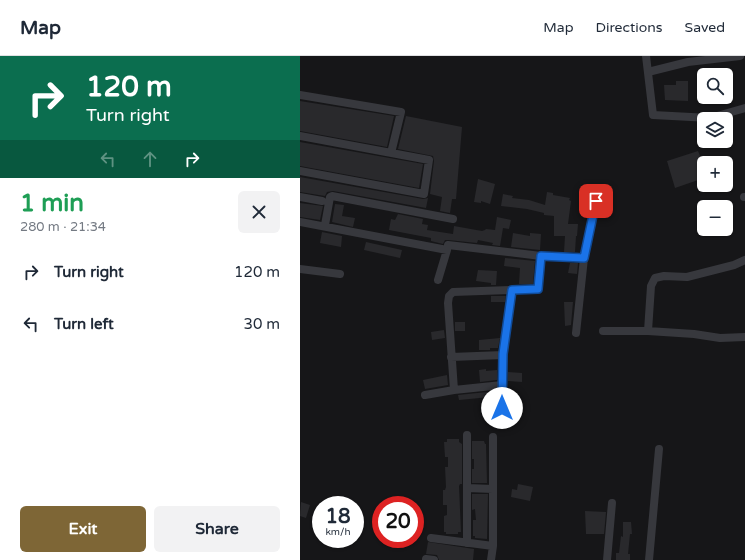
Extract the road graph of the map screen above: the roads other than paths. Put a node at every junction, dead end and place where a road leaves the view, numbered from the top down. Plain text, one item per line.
1 (646, 56) edge
2 (740, 56) edge
3 (648, 72) junction
4 (300, 95) edge
5 (745, 108) edge
6 (300, 136) edge
7 (392, 153) junction
8 (300, 171) edge
9 (300, 197) edge
10 (322, 201) dead end
11 (596, 201) dead end
12 (453, 219) dead end
13 (300, 222) edge
14 (325, 225) junction
15 (448, 245) dead end
16 (541, 256) junction
17 (584, 258) junction
18 (745, 260) edge
19 (300, 269) edge
20 (340, 274) dead end
21 (438, 280) dead end
22 (512, 290) junction
23 (603, 331) dead end
24 (648, 331) junction
25 (576, 333) dead end
26 (745, 338) edge
27 (503, 354) junction
28 (451, 357) junction
29 (502, 385) junction
30 (454, 390) junction
31 (425, 395) dead end
32 (502, 408) dead end
33 (467, 435) dead end
34 (493, 436) dead end
35 (659, 449) dead end
36 (467, 488) junction
37 (493, 489) junction
38 (612, 503) dead end
39 (431, 538) dead end
40 (467, 543) junction
41 (493, 546) junction
42 (491, 560) edge
43 (607, 560) edge
44 (649, 560) edge

1 - 3 street
2 - 3 street
3 - 5 street
4 - 7 street
6 - 7 street
7 - 8 street
9 - 10 street
11 - 17 street
12 - 14 street
13 - 14 street
14 - 21 street
15 - 16 street
16 - 17 street
16 - 22 street
17 - 25 street
18 - 24 street
19 - 20 street
22 - 27 street
22 - 28 street
23 - 24 street
24 - 26 street
27 - 28 street
27 - 29 street
28 - 30 street
29 - 30 street
29 - 32 street
30 - 31 street
33 - 36 street
34 - 37 street
35 - 44 street
36 - 37 street
36 - 40 street
37 - 41 street
38 - 43 street
39 - 40 street
40 - 41 street
41 - 42 street

